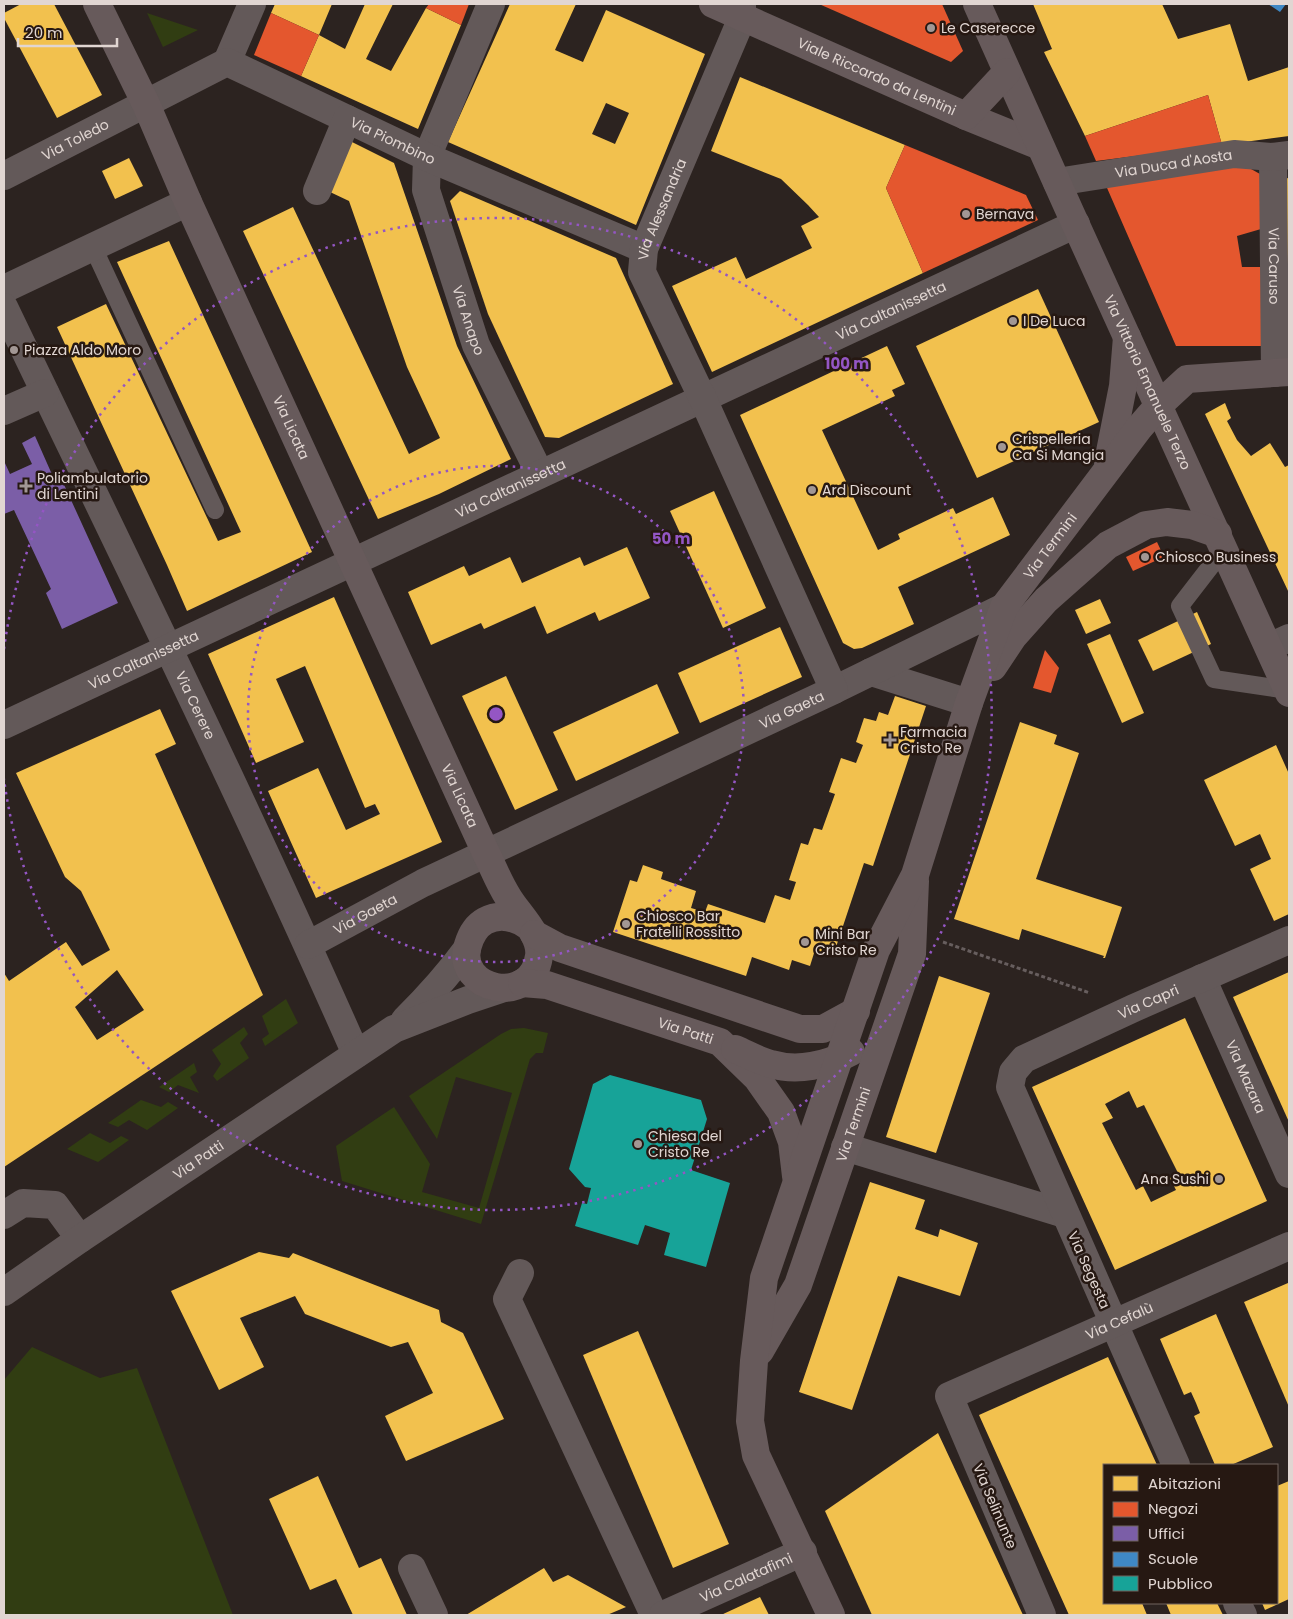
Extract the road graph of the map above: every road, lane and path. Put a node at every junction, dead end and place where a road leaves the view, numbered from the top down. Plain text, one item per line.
1 (97, 4) edge
2 (252, 4) edge
3 (492, 4) edge
4 (713, 4) edge
5 (977, 4) edge
6 (742, 11) edge
7 (227, 62) junction
8 (1006, 72) junction
9 (146, 104) junction
10 (966, 116) junction
11 (347, 119) junction
12 (1040, 146) junction
13 (1281, 156) edge
14 (427, 157) junction
15 (4, 176) edge
16 (1057, 182) junction
17 (317, 191) dead end
18 (188, 202) junction
19 (1076, 224) junction
20 (93, 247) junction
21 (644, 249) junction
22 (4, 289) edge
23 (4, 307) edge
24 (1127, 335) junction
25 (1282, 373) edge
26 (45, 393) junction
27 (703, 399) junction
28 (1159, 405) junction
29 (4, 411) edge
30 (1106, 473) junction
31 (540, 474) junction
32 (215, 510) dead end
33 (1221, 542) junction
34 (352, 562) junction
35 (1004, 607) junction
36 (1279, 642) edge
37 (168, 648) junction
38 (871, 672) junction
39 (834, 690) junction
40 (1289, 691) edge
41 (968, 704) junction
42 (4, 725) edge
43 (486, 853) junction
44 (916, 875) junction
45 (483, 922) junction
46 (531, 930) junction
47 (914, 932) junction
48 (1289, 940) edge
49 (308, 945) junction
50 (467, 949) junction
51 (1202, 978) junction
52 (512, 986) junction
53 (1134, 1008) junction
54 (856, 1011) junction
55 (394, 1029) junction
56 (800, 1029) junction
57 (884, 1035) junction
58 (720, 1042) junction
59 (356, 1054) junction
60 (840, 1058) junction
61 (1013, 1072) joint
62 (866, 1088) junction
63 (781, 1112) junction
64 (813, 1135) junction
65 (846, 1147) junction
66 (1289, 1174) edge
67 (797, 1182) junction
68 (1065, 1214) junction
69 (4, 1215) edge
70 (80, 1239) junction
71 (1289, 1246) edge
72 (520, 1273) dead end
73 (4, 1292) edge
74 (1113, 1323) junction
75 (754, 1361) junction
76 (950, 1396) joint
77 (1176, 1464) edge
78 (803, 1552) junction
79 (412, 1568) dead end
80 (434, 1615) edge
81 (654, 1615) edge
82 (663, 1615) edge
83 (831, 1615) edge
84 (1042, 1615) edge

1 - 9 street, Via Licata
2 - 7 street
3 - 14 street
4 - 6 street, Viale Riccardo da Lentini
5 - 8 street, Via Vittorio Emanuele Terzo
6 - 10 street, Viale Riccardo da Lentini
6 - 21 street, Via Alessandria
7 - 9 street
7 - 11 street, Via Piombino
8 - 10 street
8 - 12 street, Via Vittorio Emanuele Terzo
9 - 15 street, Via Toledo
9 - 18 street, Via Licata
10 - 12 street, Viale Riccardo da Lentini
11 - 14 street, Via Piombino
11 - 17 street
12 - 16 street, Via Vittorio Emanuele Terzo
13 - 16 street, Via Duca d'Aosta
13 - 25 street, Via Caruso
14 - 21 street, Via Piombino
14 - 31 street, Via Anapo
16 - 19 street, Via Vittorio Emanuele Terzo
18 - 20 street
18 - 34 street, Via Licata
19 - 24 street, Via Vittorio Emanuele Terzo
19 - 27 street, Via Caltanissetta
20 - 22 street
20 - 32 lane
21 - 27 street, Via Alessandria
23 - 26 street, Via Cerere
24 - 28 street, Via Vittorio Emanuele Terzo
24 - 30 street
25 - 28 street, Via Termini
26 - 29 street
26 - 37 street, Via Cerere
27 - 31 street, Via Caltanissetta
27 - 39 street, Via Gaeta
28 - 30 street, Via Termini
28 - 33 street, Via Vittorio Emanuele Terzo
30 - 35 street, Via Termini
31 - 34 street, Via Caltanissetta
33 - 36 street, Via Vittorio Emanuele Terzo
33 - 40 lane
33 - 41 street, Via Termini
34 - 37 street, Via Caltanissetta
34 - 43 street, Via Licata
35 - 38 street
35 - 41 street, Via Termini
36 - 40 street, Via Vittorio Emanuele Terzo
37 - 42 street, Via Caltanissetta
37 - 49 street, Via Cerere
38 - 39 street
38 - 41 street
39 - 43 street, Via Gaeta
41 - 44 street, Via Termini
43 - 45 street
43 - 46 street, Via Licata
43 - 49 street, Via Gaeta
44 - 47 street, Via Termini
44 - 54 street, Via Termini
45 - 46 street
45 - 50 street
46 - 52 street
46 - 56 street
47 - 53 path
47 - 57 street, Via Termini
48 - 51 street, Via Capri
49 - 59 street, Via Cerere
50 - 52 street
50 - 55 street
51 - 53 street, Via Capri
51 - 66 street, Via Mazara
52 - 55 street
52 - 58 street, Via Patti
53 - 61 street, Via Capri
54 - 56 street
54 - 60 street, Via Termini
55 - 59 street, Via Patti
56 - 60 street
57 - 60 street
57 - 62 street, Via Termini
58 - 60 street
58 - 63 street, Via Patti
59 - 70 street, Via Patti
60 - 62 street
60 - 64 street, Via Termini
61 - 68 street, Via Segesta
62 - 65 street, Via Termini
63 - 64 street
63 - 67 street, Via Patti
64 - 65 street
64 - 67 street, Via Termini
65 - 68 street
65 - 75 street, Via Termini
67 - 75 street, Via Termini
68 - 74 street, Via Segesta
69 - 70 street
70 - 73 street, Via Patti
71 - 74 street, Via Cefalù
72 - 81 street
74 - 76 street, Via Cefalù
74 - 77 street, Via Segesta
75 - 78 street, Via Termini
76 - 84 street, Via Selinunte
78 - 82 street, Via Calatafimi
78 - 83 street, Via Termini
79 - 80 street

